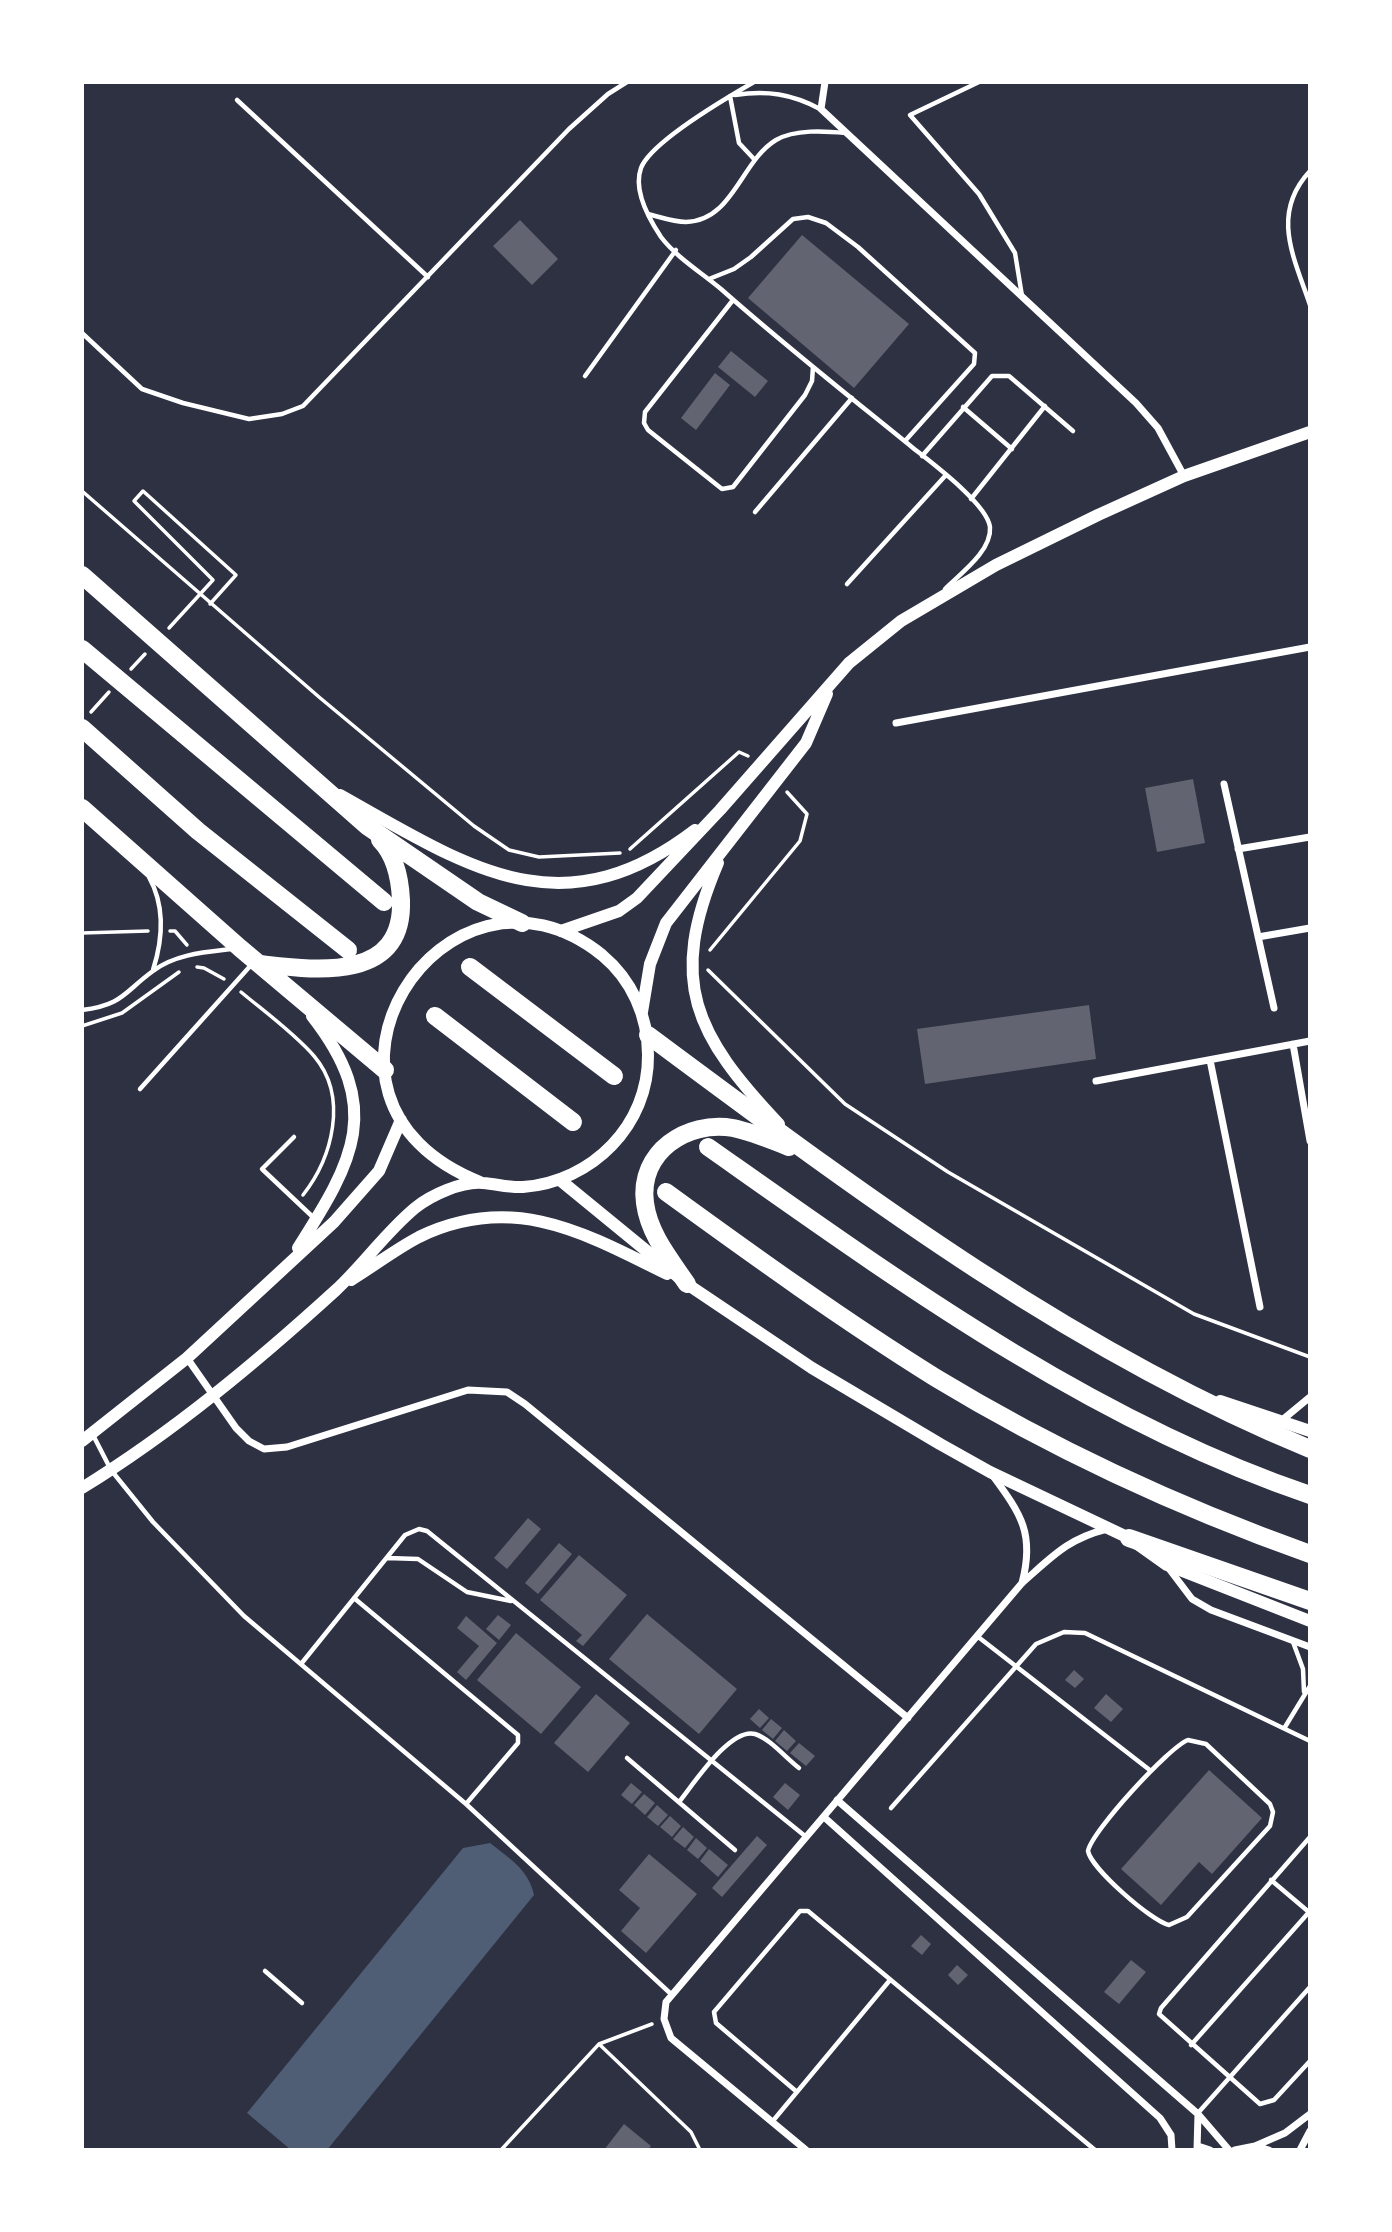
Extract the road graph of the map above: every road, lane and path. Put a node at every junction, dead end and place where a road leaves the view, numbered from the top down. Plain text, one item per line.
1 (626, 82) edge
2 (754, 82) edge
3 (825, 82) edge
4 (979, 82) edge
5 (730, 96) junction
6 (237, 100) dead end
7 (821, 109) junction
8 (848, 133) junction
9 (754, 159) junction
10 (1310, 171) edge
11 (647, 214) junction
12 (676, 250) junction
13 (428, 277) junction
14 (709, 279) junction
15 (1023, 297) junction
16 (733, 300) junction
17 (1309, 303) edge
18 (82, 333) edge
19 (813, 366) junction
20 (585, 376) dead end
21 (852, 398) junction
22 (1045, 406) junction
23 (963, 407) junction
24 (1073, 431) dead end
25 (1310, 432) edge
26 (905, 441) junction
27 (1012, 449) junction
28 (922, 456) junction
29 (946, 475) junction
30 (1184, 476) junction
31 (971, 499) junction
32 (755, 512) dead end
33 (82, 575) edge
34 (214, 580) dead end
35 (847, 584) dead end
36 (934, 600) junction
37 (210, 604) dead end
38 (1310, 646) edge
39 (82, 649) edge
40 (831, 684) junction
41 (896, 723) dead end
42 (82, 728) edge
43 (315, 781) junction
44 (1224, 784) dead end
45 (82, 808) edge
46 (720, 810) junction
47 (367, 826) junction
48 (1310, 837) edge
49 (1238, 849) junction
50 (724, 851) junction
51 (139, 860) junction
52 (384, 902) dead end
53 (522, 923) junction
54 (1310, 928) edge
55 (561, 931) junction
56 (1258, 937) junction
57 (240, 948) junction
58 (348, 950) dead end
59 (257, 962) junction
60 (194, 967) dead end
61 (470, 967) dead end
62 (185, 970) dead end
63 (153, 971) junction
64 (233, 985) junction
65 (297, 996) junction
66 (1274, 1008) dead end
67 (82, 1010) edge
68 (642, 1013) junction
69 (435, 1016) dead end
70 (82, 1026) edge
71 (648, 1035) junction
72 (1310, 1041) edge
73 (1293, 1044) junction
74 (1210, 1060) junction
75 (385, 1070) junction
76 (614, 1076) dead end
77 (1096, 1081) dead end
78 (140, 1089) dead end
79 (401, 1120) junction
80 (573, 1122) dead end
81 (293, 1137) dead end
82 (1310, 1142) edge
83 (708, 1147) dead end
84 (806, 1152) junction
85 (560, 1180) junction
86 (480, 1182) junction
87 (666, 1192) dead end
88 (298, 1203) junction
89 (316, 1220) junction
90 (290, 1260) junction
91 (687, 1284) junction
92 (339, 1287) junction
93 (1260, 1307) dead end
94 (187, 1358) junction
95 (1188, 1391) junction
96 (214, 1395) junction
97 (1310, 1397) edge
98 (1281, 1421) junction
99 (1310, 1431) edge
100 (87, 1437) edge
101 (1310, 1449) edge
102 (111, 1470) junction
103 (990, 1472) junction
104 (82, 1488) edge
105 (1310, 1495) edge
106 (1108, 1529) junction
107 (1129, 1538) junction
108 (1310, 1554) edge
109 (387, 1558) junction
110 (1167, 1565) junction
111 (1022, 1583) junction
112 (354, 1598) junction
113 (514, 1601) junction
114 (1310, 1601) edge
115 (1310, 1621) edge
116 (977, 1636) junction
117 (1293, 1642) junction
118 (1310, 1647) edge
119 (301, 1664) junction
120 (1017, 1665) junction
121 (1310, 1686) edge
122 (1304, 1692) junction
123 (908, 1718) junction
124 (1285, 1728) junction
125 (1310, 1741) edge
126 (627, 1758) dead end
127 (713, 1759) junction
128 (799, 1768) dead end
129 (1151, 1771) junction
130 (837, 1800) junction
131 (679, 1802) junction
132 (466, 1804) junction
133 (891, 1808) dead end
134 (824, 1817) junction
135 (805, 1836) junction
136 (1310, 1837) edge
137 (735, 1850) dead end
138 (1271, 1881) junction
139 (1309, 1912) edge
140 (265, 1971) dead end
141 (890, 1980) junction
142 (1310, 1987) edge
143 (671, 1994) junction
144 (303, 2003) dead end
145 (663, 2019) junction
146 (599, 2044) junction
147 (1191, 2045) junction
148 (1310, 2061) edge
149 (1229, 2079) junction
150 (797, 2091) junction
151 (1198, 2114) junction
152 (1310, 2114) edge
153 (771, 2122) junction
154 (1310, 2131) edge
155 (1255, 2146) junction
156 (1198, 2148) edge
157 (501, 2150) edge
158 (699, 2150) edge
159 (806, 2150) edge
160 (1095, 2150) edge
161 (1172, 2150) edge
162 (1210, 2150) edge
163 (1229, 2150) edge
164 (1235, 2150) edge
165 (1269, 2150) edge
166 (1300, 2150) edge

1 - 13 lane
2 - 5 lane
3 - 7 street
4 - 15 lane
5 - 7 lane
5 - 9 lane
5 - 11 lane
6 - 13 lane
7 - 8 street
8 - 9 lane
8 - 15 street
9 - 11 lane
10 - 17 lane
11 - 12 lane
12 - 14 lane
12 - 20 lane
13 - 18 lane
14 - 16 lane
14 - 26 lane
15 - 30 street
16 - 19 lane
16 - 19 lane
19 - 21 lane
21 - 26 lane
21 - 32 lane
22 - 23 lane
22 - 24 lane
22 - 27 lane
23 - 27 lane
23 - 28 lane
25 - 30 street
26 - 28 lane
27 - 31 lane
28 - 29 lane
29 - 31 lane
29 - 35 lane
30 - 36 street
31 - 36 lane
33 - 43 highway
34 - 37 path
36 - 40 street
38 - 41 street
39 - 52 highway
40 - 46 street
40 - 50 street
42 - 58 highway
43 - 46 street
43 - 47 highway
44 - 49 street
45 - 51 highway
46 - 55 street
47 - 53 highway
47 - 59 highway
48 - 49 street
49 - 56 street
50 - 68 street
50 - 84 street
51 - 57 highway
51 - 63 lane
53 - 55 street
53 - 75 street
54 - 56 street
55 - 68 street
56 - 66 street
57 - 59 highway
57 - 63 lane
59 - 64 lane
59 - 65 highway
60 - 64 path
61 - 76 highway
62 - 70 path
63 - 67 lane
64 - 78 lane
64 - 88 path
65 - 75 highway
65 - 89 street
68 - 71 street
69 - 80 highway
71 - 84 highway
71 - 85 street
72 - 73 street
73 - 74 street
73 - 82 street
74 - 77 street
74 - 93 street
75 - 79 street
79 - 86 street
79 - 90 street
81 - 88 lane
83 - 105 highway
84 - 91 highway
84 - 95 highway
85 - 86 street
85 - 91 street
86 - 92 street
87 - 108 highway
88 - 89 lane
89 - 90 street
90 - 94 street
91 - 92 street
91 - 103 street
92 - 96 street
94 - 96 street
94 - 100 street
95 - 98 street
95 - 101 highway
96 - 102 street
96 - 123 street
97 - 98 street
98 - 99 street
100 - 102 lane
102 - 104 street
102 - 119 lane
103 - 106 street
103 - 111 street
106 - 107 street
106 - 111 street
107 - 110 street
107 - 114 highway
109 - 112 lane
109 - 113 lane
109 - 113 lane
110 - 115 street
110 - 117 street
111 - 116 street
112 - 119 lane
112 - 132 lane
113 - 127 lane
116 - 120 lane
116 - 123 street
117 - 118 street
117 - 122 lane
119 - 132 lane
120 - 124 lane
120 - 129 lane
120 - 133 lane
121 - 122 lane
122 - 124 lane
123 - 130 street
124 - 125 lane
126 - 131 lane
127 - 128 lane
127 - 131 lane
127 - 135 lane
129 - 129 lane
130 - 134 street
130 - 151 street
131 - 137 lane
132 - 143 lane
134 - 135 street
134 - 161 street
135 - 143 street
136 - 138 lane
138 - 139 lane
138 - 147 lane
139 - 147 lane
140 - 144 lane
141 - 150 lane
141 - 150 lane
141 - 160 lane
142 - 149 lane
143 - 145 street
145 - 146 path
145 - 153 street
146 - 157 path
146 - 158 path
147 - 149 lane
148 - 149 lane
149 - 151 lane
150 - 153 lane
151 - 156 street
151 - 163 street
152 - 155 street
153 - 159 street
154 - 166 street
155 - 164 street
155 - 165 street
156 - 162 street

